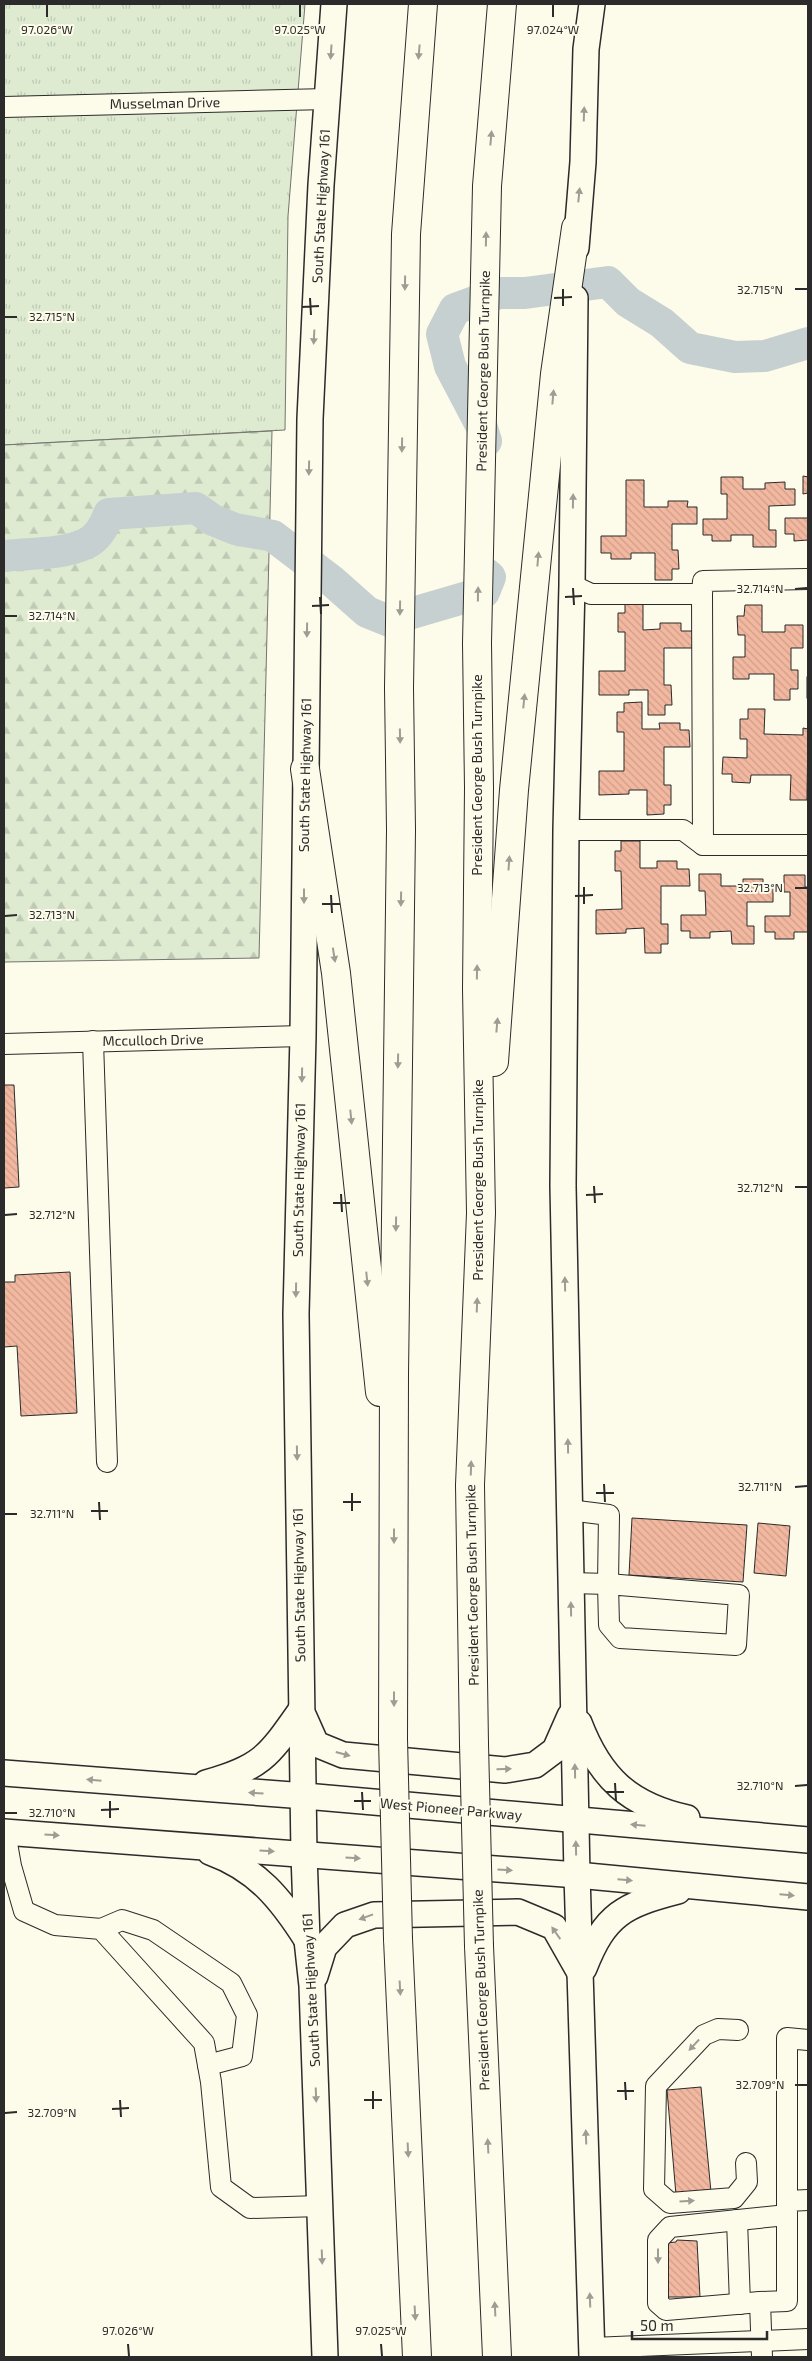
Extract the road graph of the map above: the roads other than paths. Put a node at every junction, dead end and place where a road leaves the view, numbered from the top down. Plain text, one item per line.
1 (334, 4) edge
2 (423, 4) edge
3 (502, 4) edge
4 (592, 4) edge
5 (327, 99) junction
6 (4, 107) edge
7 (576, 228) junction
8 (808, 580) edge
9 (572, 584) junction
10 (702, 594) junction
11 (305, 769) junction
12 (566, 830) junction
13 (703, 845) junction
14 (808, 845) edge
15 (303, 1036) junction
16 (93, 1041) junction
17 (4, 1044) edge
18 (481, 1213) junction
19 (107, 1462) dead end
20 (394, 1488) junction
21 (569, 1510) junction
22 (571, 1583) junction
23 (608, 1584) junction
24 (573, 1709) junction
25 (301, 1710) junction
26 (4, 1773) edge
27 (189, 1788) junction
28 (305, 1796) junction
29 (576, 1820) junction
30 (4, 1832) edge
31 (737, 1833) junction
32 (808, 1840) edge
33 (193, 1846) junction
34 (304, 1854) junction
35 (577, 1875) junction
36 (698, 1887) junction
37 (808, 1897) edge
38 (101, 1929) junction
39 (307, 1940) junction
40 (581, 1975) junction
41 (312, 1986) junction
42 (738, 2030) dead end
43 (808, 2040) edge
44 (208, 2066) junction
45 (746, 2163) dead end
46 (808, 2200) edge
47 (320, 2206) junction
48 (787, 2208) junction
49 (737, 2220) junction
50 (760, 2302) junction
51 (740, 2304) junction
52 (808, 2340) edge
53 (762, 2349) edge
54 (592, 2353) edge
55 (326, 2357) edge
56 (417, 2357) edge
57 (497, 2357) edge

1 -> 5 main road, South State Highway 161
2 -> 20 highway
18 -> 3 highway, President George Bush Turnpike
7 -> 4 main road
5 - 6 street, Musselman Drive
5 -> 11 main road, South State Highway 161
9 -> 7 main road
18 -> 7 highway
8 - 10 street
9 - 10 street
9 - 12 main road
10 - 13 street
11 -> 15 main road, South State Highway 161
11 -> 20 highway
12 - 13 street
21 -> 12 main road
13 - 14 street
15 - 16 street, Mcculloch Drive
15 -> 25 main road, South State Highway 161
16 - 17 street, Mcculloch Drive
16 - 19 street
57 -> 18 highway, President George Bush Turnpike, bridge
20 -> 56 highway, bridge
21 - 22 main road
21 - 23 street
22 - 23 street
24 -> 22 main road
23 - 23 street
25 -> 24 main road
29 -> 24 main road
24 - 31 main road
25 - 27 main road
25 - 28 main road, South State Highway 161
27 -> 26 main road, West Pioneer Parkway
28 -> 27 main road, West Pioneer Parkway
28 - 29 main road, West Pioneer Parkway
28 - 34 main road, South State Highway 161
31 -> 29 main road, West Pioneer Parkway
35 -> 29 main road
30 -> 33 main road
30 - 38 street
31 - 32 main road, West Pioneer Parkway
33 -> 34 main road
33 - 39 main road
34 -> 35 main road
34 - 39 main road, South State Highway 161
35 -> 36 main road
35 - 40 main road
36 -> 37 main road
36 - 40 main road
38 - 44 street
38 - 44 street
39 - 41 main road, South State Highway 161
40 -> 41 main road
54 -> 40 main road
41 -> 47 main road, South State Highway 161
42 -> 45 street
43 - 48 street
44 - 47 street
46 - 48 street
47 -> 55 main road, South State Highway 161
48 - 49 street
48 - 50 street
49 - 51 street
49 -> 51 street
50 - 51 street
50 - 53 street
52 - 53 street
53 - 54 street

